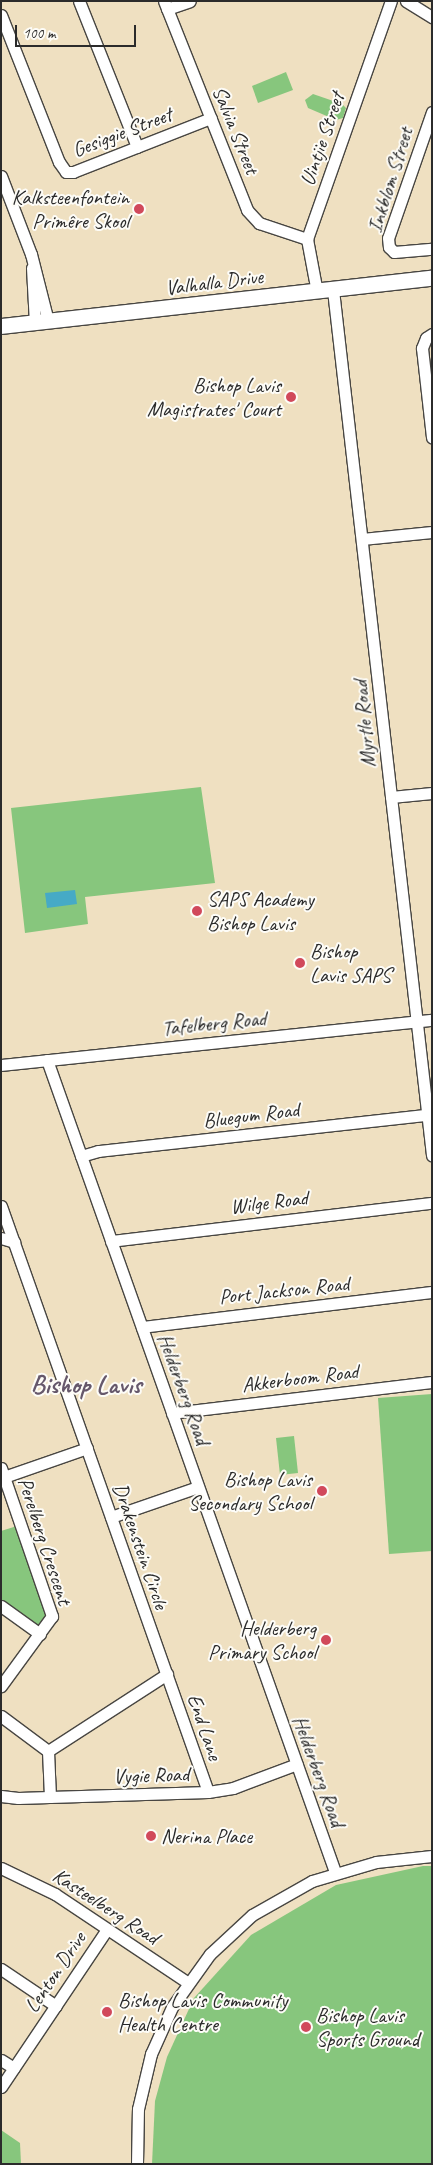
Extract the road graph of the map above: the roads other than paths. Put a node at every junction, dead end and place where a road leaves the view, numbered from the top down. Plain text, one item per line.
1 (79, 1) edge
2 (190, 1) edge
3 (390, 1) edge
4 (406, 1) edge
5 (166, 5) edge
6 (1, 15) edge
7 (432, 17) edge
8 (432, 112) edge
9 (211, 118) junction
10 (137, 147) junction
11 (1, 176) edge
12 (307, 239) junction
13 (432, 250) edge
14 (432, 278) edge
15 (334, 290) junction
16 (317, 292) junction
17 (42, 322) junction
18 (1, 326) edge
19 (432, 334) edge
20 (430, 411) edge
21 (432, 437) edge
22 (432, 532) edge
23 (362, 539) junction
24 (432, 793) edge
25 (391, 797) junction
26 (414, 1020) junction
27 (432, 1020) edge
28 (47, 1060) junction
29 (1, 1065) edge
30 (426, 1115) junction
31 (432, 1155) edge
32 (81, 1156) junction
33 (432, 1203) edge
34 (1, 1206) edge
35 (1, 1238) edge
36 (111, 1241) junction
37 (14, 1242) junction
38 (432, 1292) edge
39 (142, 1327) junction
40 (432, 1382) edge
41 (172, 1413) junction
42 (87, 1448) junction
43 (2, 1474) edge
44 (198, 1486) junction
45 (111, 1517) junction
46 (1, 1606) edge
47 (40, 1634) junction
48 (167, 1674) junction
49 (1, 1686) edge
50 (1, 1716) edge
51 (48, 1751) junction
52 (297, 1764) junction
53 (208, 1792) junction
54 (1, 1796) edge
55 (50, 1798) junction
56 (432, 1856) edge
57 (1, 1868) edge
58 (336, 1872) junction
59 (107, 1929) junction
60 (1, 1969) edge
61 (187, 1982) junction
62 (56, 2006) junction
63 (1, 2060) edge
64 (14, 2068) junction
65 (1, 2086) edge
66 (136, 2164) edge

1 - 10 street
2 - 5 street
3 - 12 street, Uintjie Street
4 - 7 street
5 - 9 street, Salvia Street
6 - 10 street, Gesiggie Street
8 - 13 street, Inkblom Street
9 - 10 street, Gesiggie Street
9 - 12 street, Salvia Street
11 - 17 street
12 - 16 street, Uintjie Street
14 - 15 main road, Valhalla Drive
15 - 16 main road, Valhalla Drive
15 - 23 street, Myrtle Road
16 - 17 main road, Valhalla Drive
17 - 18 main road, Valhalla Drive
19 - 20 street
20 - 21 street
22 - 23 street
23 - 25 street, Myrtle Road
24 - 25 street
25 - 26 street, Myrtle Road
26 - 27 street, Tafelberg Road
26 - 28 street, Tafelberg Road
26 - 30 street, Myrtle Road
28 - 29 street, Tafelberg Road
28 - 32 street, Helderberg Road
30 - 31 street, Myrtle Road
30 - 32 street, Bluegum Road
32 - 36 street, Helderberg Road
33 - 36 street, Wilge Road
34 - 37 street, Drakenstein Circle
35 - 37 street
36 - 39 street, Helderberg Road
37 - 42 street, Drakenstein Circle
38 - 39 street, Port Jackson Road
39 - 41 street, Helderberg Road
40 - 41 street, Akkerboom Road
41 - 44 street, Helderberg Road
42 - 43 street
42 - 45 street, Drakenstein Circle
43 - 47 street, Perelberg Crescent
44 - 45 street
44 - 52 street, Helderberg Road
45 - 48 street, Drakenstein Circle
46 - 47 street, Perelberg Crescent
47 - 49 street
48 - 51 street
48 - 53 street, End Lane
50 - 51 street
51 - 55 street
52 - 53 street, Vygie Road
52 - 58 street, Helderberg Road
53 - 55 street, Vygie Road
54 - 55 street, Vygie Road
56 - 58 street
57 - 59 street, Kasteelberg Road
58 - 61 street
59 - 61 street, Kasteelberg Road
59 - 62 street, Lenton Drive
60 - 62 street
61 - 66 street
62 - 64 street, Lenton Drive
63 - 64 street
64 - 65 street, Lenton Drive

